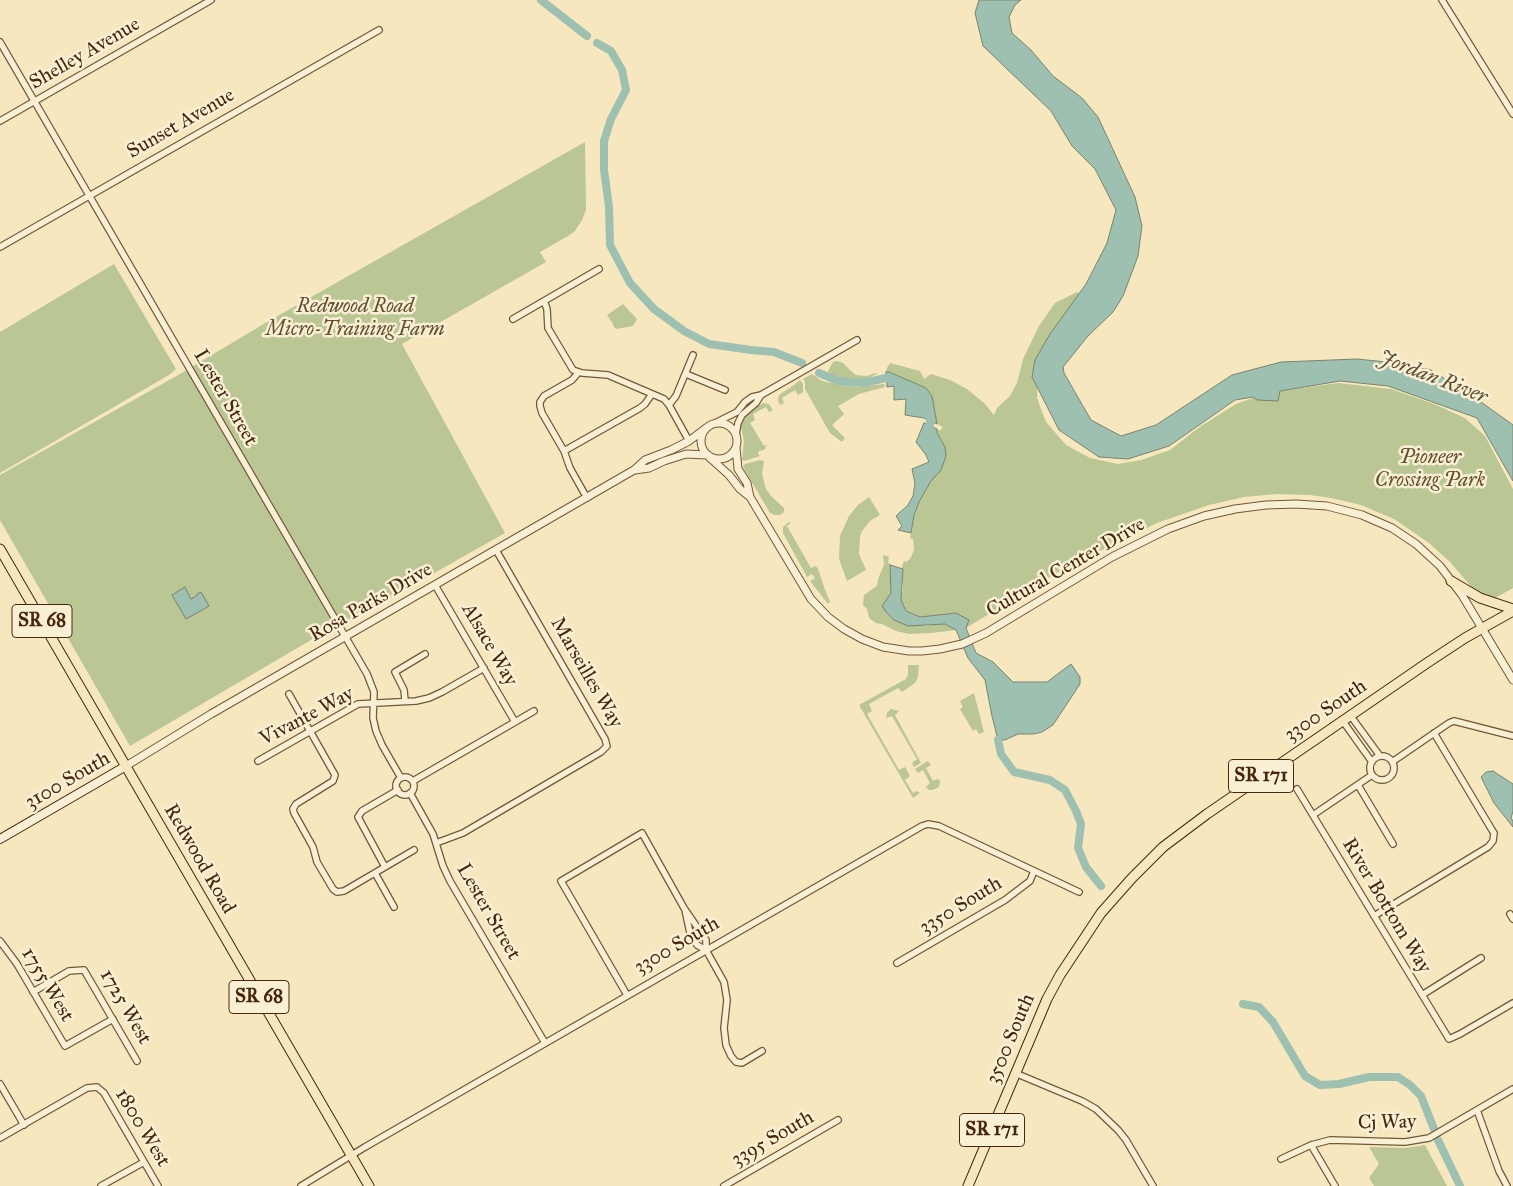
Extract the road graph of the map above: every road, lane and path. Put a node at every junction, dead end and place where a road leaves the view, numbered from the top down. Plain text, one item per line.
1 (211, 0) edge
2 (1442, 0) edge
3 (379, 30) dead end
4 (0, 42) edge
5 (35, 102) junction
6 (1513, 114) edge
7 (0, 121) edge
8 (90, 196) junction
9 (0, 248) edge
10 (599, 269) dead end
11 (544, 301) junction
12 (513, 319) dead end
13 (857, 340) dead end
14 (694, 355) dead end
15 (578, 372) junction
16 (686, 374) junction
17 (725, 390) dead end
18 (652, 394) junction
19 (761, 395) junction
20 (669, 405) junction
21 (715, 423) junction
22 (706, 428) junction
23 (736, 434) junction
24 (689, 441) junction
25 (736, 448) junction
26 (564, 451) junction
27 (708, 456) junction
28 (634, 470) junction
29 (750, 497) junction
30 (587, 498) junction
31 (0, 549) edge
32 (496, 550) junction
33 (1451, 582) junction
34 (435, 585) junction
35 (1513, 610) edge
36 (1482, 628) junction
37 (345, 636) junction
38 (425, 654) dead end
39 (484, 668) junction
40 (1513, 680) edge
41 (290, 694) dead end
42 (405, 701) junction
43 (374, 702) junction
44 (534, 711) dead end
45 (1346, 718) junction
46 (515, 722) junction
47 (310, 730) junction
48 (1434, 733) junction
49 (1512, 737) edge
50 (1380, 756) junction
51 (258, 761) dead end
52 (1372, 762) junction
53 (1392, 762) junction
54 (126, 766) junction
55 (1372, 775) junction
56 (401, 778) junction
57 (413, 781) junction
58 (1358, 785) junction
59 (1297, 789) dead end
60 (398, 790) junction
61 (410, 793) junction
62 (1313, 815) junction
63 (0, 839) edge
64 (436, 843) junction
65 (1393, 844) dead end
66 (414, 850) dead end
67 (386, 867) junction
68 (1034, 871) junction
69 (375, 874) junction
70 (1079, 892) dead end
71 (394, 906) dead end
72 (684, 908) junction
73 (1101, 912) joint
74 (1374, 916) junction
75 (0, 941) edge
76 (706, 950) junction
77 (1481, 958) dead end
78 (897, 962) dead end
79 (33, 992) junction
80 (627, 995) junction
81 (1422, 995) junction
82 (1513, 1003) edge
83 (113, 1019) junction
84 (545, 1043) junction
85 (762, 1051) dead end
86 (137, 1061) dead end
87 (1015, 1073) junction
88 (0, 1084) edge
89 (1513, 1089) edge
90 (1477, 1110) junction
91 (838, 1120) dead end
92 (24, 1125) junction
93 (0, 1138) edge
94 (1311, 1145) junction
95 (352, 1156) junction
96 (1281, 1159) dead end
97 (144, 1162) junction
98 (102, 1186) edge
99 (158, 1186) edge
100 (301, 1186) edge
101 (369, 1186) edge
102 (724, 1186) edge
103 (968, 1186) edge
104 (1153, 1186) edge
105 (1335, 1186) edge
106 (1507, 1186) edge

1 - 5 street, Shelley Avenue
2 - 6 street
3 - 8 street, Sunset Avenue
4 - 5 street, Lester Street
5 - 7 street, Shelley Avenue
5 - 8 street, Lester Street
8 - 9 street, Sunset Avenue
8 - 37 street, Lester Street
10 - 11 street
11 - 12 street
11 - 15 street
13 - 19 street
14 - 16 street
15 - 18 street
15 - 26 street
16 - 17 street
16 - 20 street
18 - 20 street
18 - 26 street
19 - 21 street
19 - 23 street
20 - 24 street
21 - 22 street
21 - 23 street
22 - 24 street, Rosa Parks Drive
22 - 27 street
23 - 25 street
24 - 28 street, Rosa Parks Drive
25 - 27 street
25 - 29 street, Cultural Center Drive
26 - 30 street
27 - 28 street, Rosa Parks Drive
27 - 29 street, Cultural Center Drive
28 - 30 street, Rosa Parks Drive
29 - 33 street, Cultural Center Drive
30 - 32 street, Rosa Parks Drive
31 - 54 main road, Redwood Road / SR 68
32 - 34 street, Rosa Parks Drive
32 - 64 street, Marseilles Way
33 - 35 main road
33 - 36 street, Cultural Center Drive
34 - 37 street, Rosa Parks Drive
34 - 39 street, Alsace Way
35 - 36 main road, 3300 South / SR 171
36 - 40 street, Cultural Center Drive
36 - 45 main road, 3300 South / SR 171
37 - 43 street, Lester Street
37 - 54 street, Rosa Parks Drive
38 - 42 street
39 - 42 street, Vivante Way
39 - 46 street, Alsace Way
41 - 47 street
42 - 43 street, Vivante Way
43 - 47 street, Vivante Way
43 - 56 street, Lester Street
44 - 46 street
45 - 50 street
45 - 52 street
45 - 73 main road, 3300 South / SR 171
46 - 57 street
47 - 51 street, Vivante Way
47 - 69 street
48 - 49 street
48 - 53 street
48 - 74 street
50 - 52 street
50 - 53 street
52 - 55 street
53 - 55 street
54 - 63 main road, 3100 South
54 - 95 main road, Redwood Road / SR 68
55 - 58 street
56 - 57 street
56 - 60 street
57 - 61 street
58 - 62 street
58 - 65 street
59 - 62 street, River Bottom Way
60 - 61 street
60 - 67 street
61 - 64 street, Lester Street
62 - 74 street, River Bottom Way
64 - 84 street, Lester Street
66 - 67 street
67 - 69 street
68 - 70 street, 3300 South
68 - 76 street, 3300 South
68 - 78 street, 3350 South
69 - 71 street
72 - 76 street
72 - 76 street
72 - 80 street
73 - 87 main road, 3500 South / SR 171
74 - 81 street, River Bottom Way
75 - 79 street, 1755 West
76 - 80 street, 3300 South
76 - 85 street
77 - 81 street
79 - 83 street, 1725 West
79 - 83 street, 1755 West
80 - 84 street, 3300 South
81 - 82 street, River Bottom Way
83 - 86 street, 1725 West
84 - 95 street, 3300 South
87 - 103 main road, 3500 South / SR 171
87 - 104 street
88 - 92 street
89 - 90 street, Cj Way
90 - 94 street, Cj Way
90 - 106 street
91 - 102 street, 3395 South
92 - 93 street
92 - 97 street, 1800 West
94 - 96 street, Cj Way
94 - 105 street
95 - 100 street, 3300 South
95 - 101 main road, Redwood Road / SR 68
97 - 98 street
97 - 99 street, 1800 West

